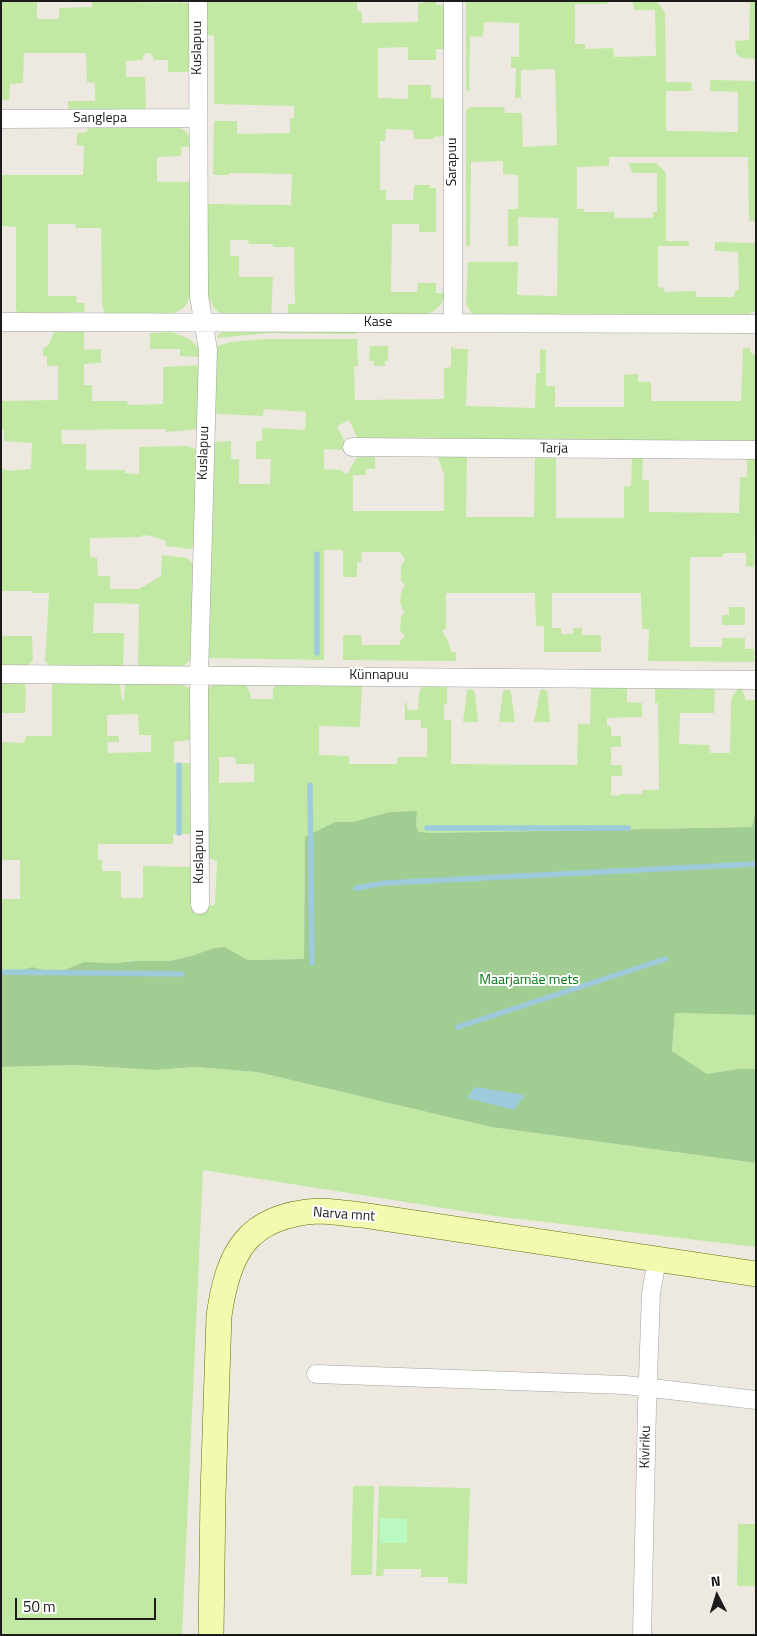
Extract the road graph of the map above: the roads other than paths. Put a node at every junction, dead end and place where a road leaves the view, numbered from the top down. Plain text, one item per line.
1 (198, 1) edge
2 (453, 1) edge
3 (198, 118) junction
4 (1, 119) edge
5 (1, 322) edge
6 (452, 322) junction
7 (203, 324) junction
8 (756, 324) edge
9 (352, 447) dead end
10 (756, 450) edge
11 (1, 674) edge
12 (199, 676) junction
13 (756, 680) edge
14 (200, 905) dead end
15 (657, 1260) junction
16 (756, 1274) edge
17 (316, 1374) dead end
18 (648, 1387) junction
19 (756, 1400) edge
20 (211, 1635) edge
21 (642, 1635) edge

1 - 3 street, Kuslapuu
2 - 6 street, Sarapuu
3 - 4 street, Sanglepa
3 - 7 street, Kuslapuu
5 - 7 street, Kase
6 - 7 street, Kase
6 - 8 street, Kase
7 - 12 street, Kuslapuu
9 - 10 street, Tarja
11 - 12 street, Künnapuu
12 - 13 street, Künnapuu
12 - 14 street, Kuslapuu
15 - 16 main road, Narva mnt
15 - 18 street, Kiviriku
15 - 20 main road, Narva mnt
17 - 18 street
18 - 19 street
18 - 21 street, Kiviriku

